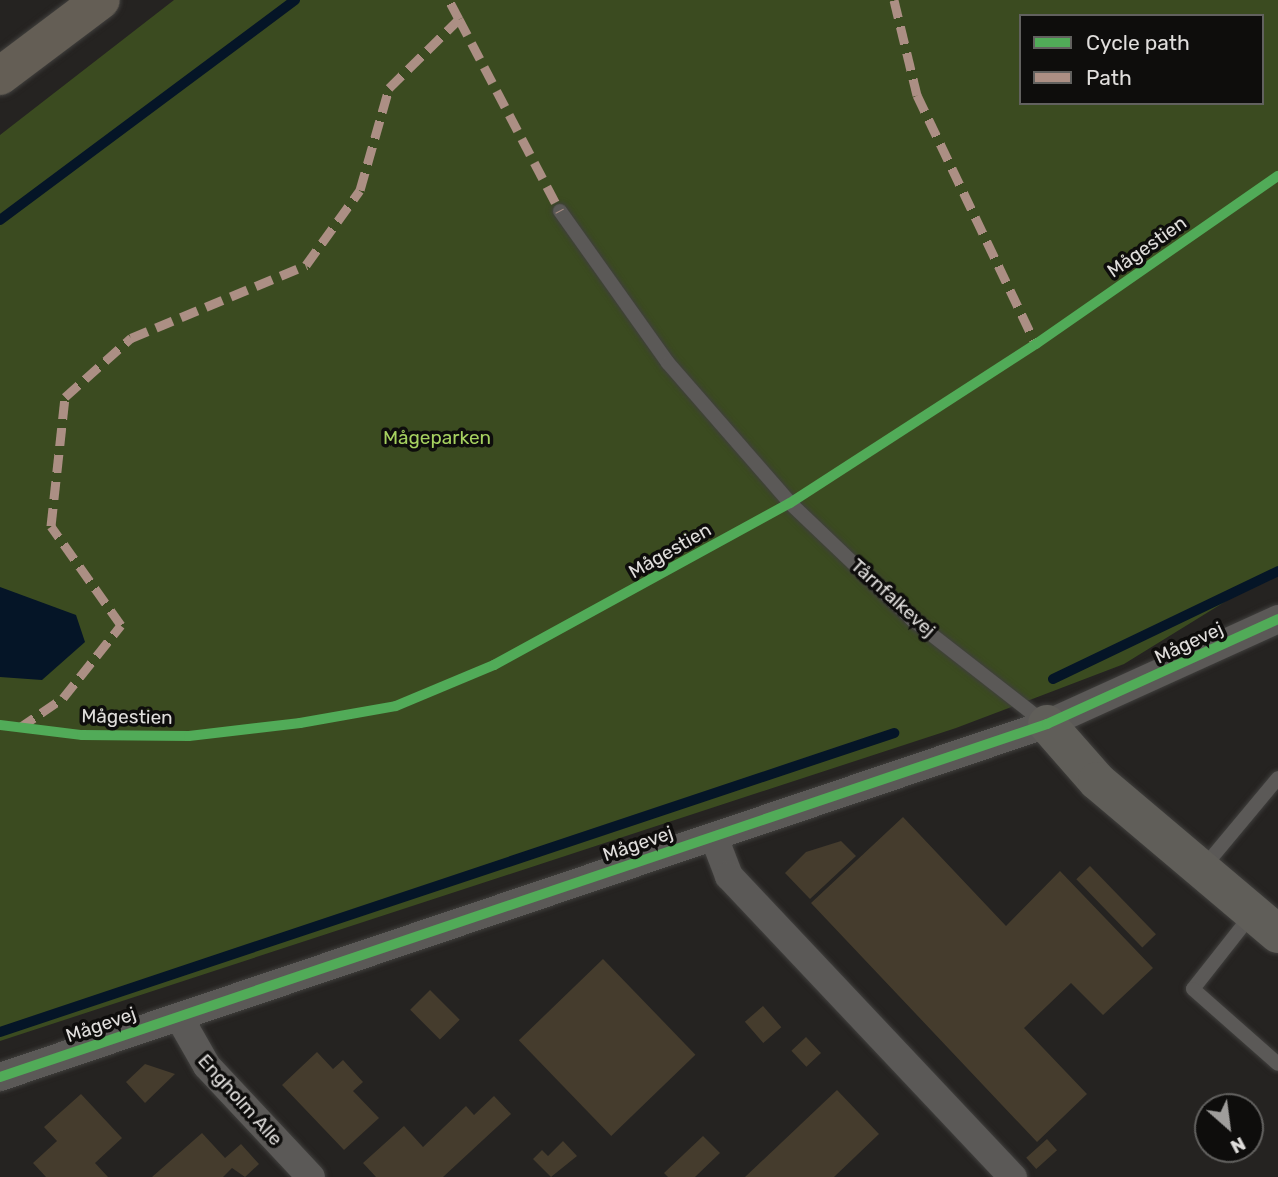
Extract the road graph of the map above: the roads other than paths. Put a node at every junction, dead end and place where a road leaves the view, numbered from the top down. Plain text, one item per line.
1 (101, 0) edge
2 (0, 76) edge
3 (560, 211) dead end
4 (1278, 619) edge
5 (1046, 724) junction
6 (1278, 778) edge
7 (714, 836) junction
8 (1202, 870) junction
9 (1265, 924) edge
10 (179, 1017) junction
11 (1278, 1063) edge
12 (0, 1077) edge
13 (311, 1177) edge
14 (1013, 1177) edge

1 - 2 highway
3 - 5 lane, Tårnfalkevej
4 - 5 street, Mågevej
5 - 7 street, Mågevej
5 - 8 street, Tårnfalkevej
6 - 8 lane
7 - 10 street, Mågevej
7 - 14 street
8 - 9 street, Tårnfalkevej
9 - 11 lane
10 - 12 street, Mågevej
10 - 13 street, Engholm Alle

